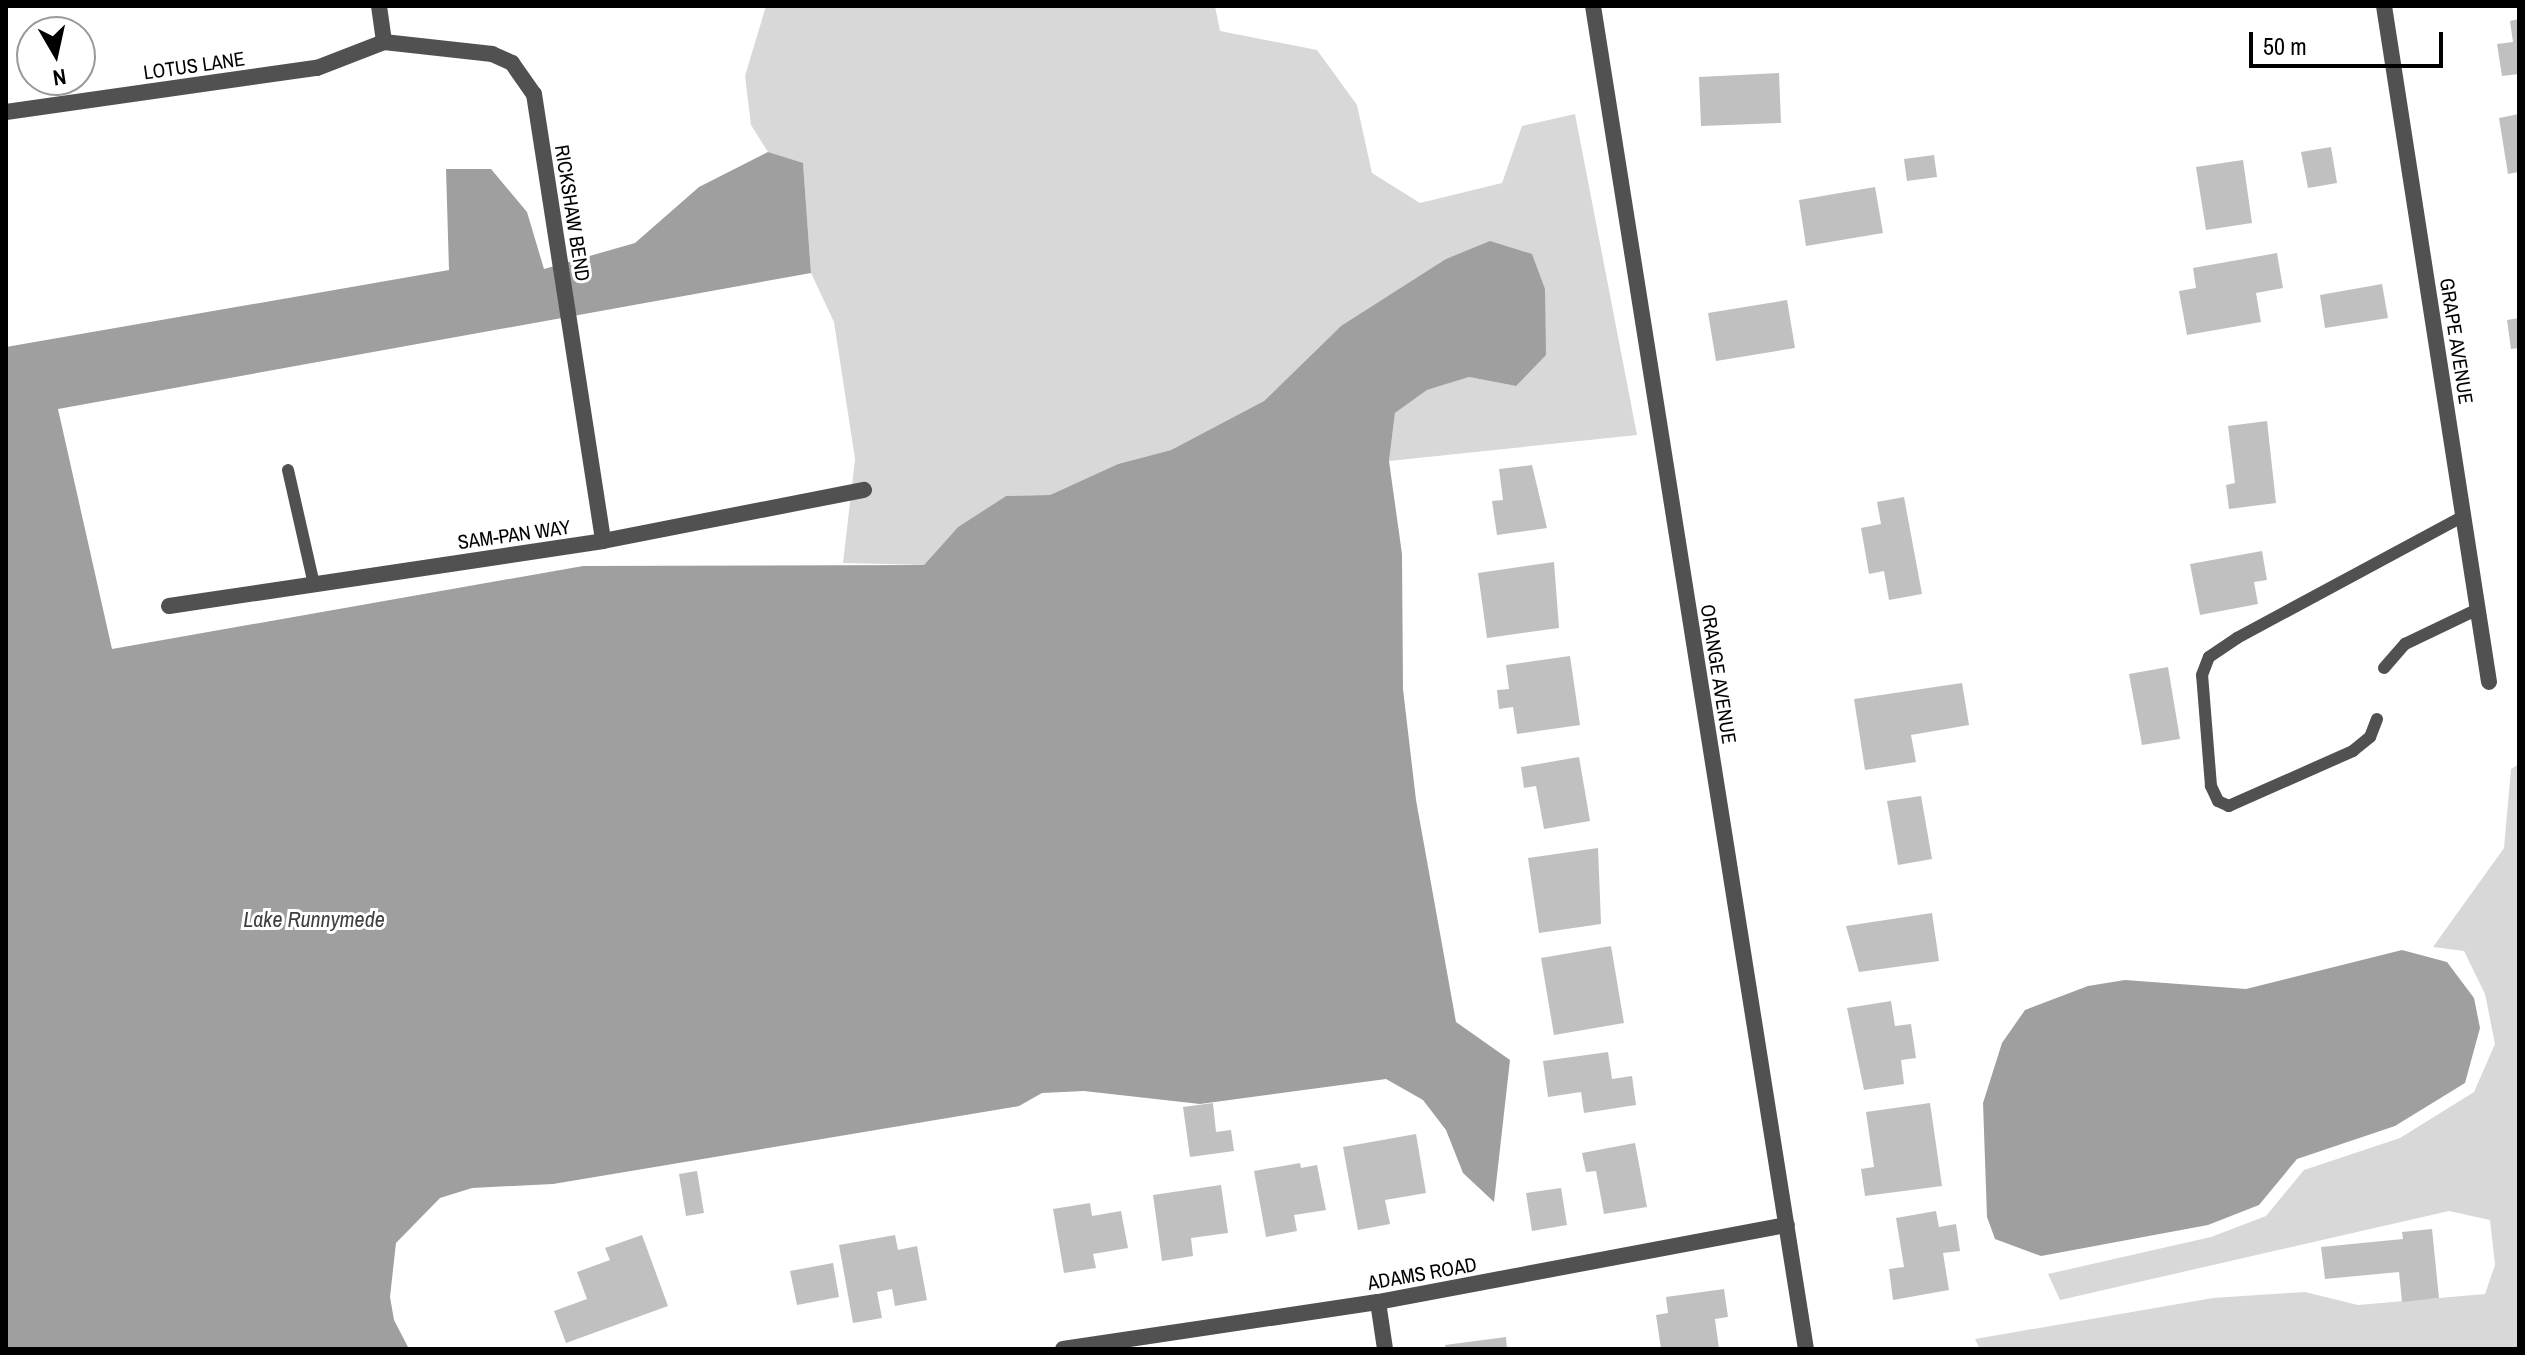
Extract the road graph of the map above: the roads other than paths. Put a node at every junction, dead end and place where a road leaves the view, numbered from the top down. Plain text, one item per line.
1 (379, 6) edge
2 (1593, 6) edge
3 (2384, 6) edge
4 (384, 42) junction
5 (6, 112) edge
6 (288, 470) dead end
7 (864, 490) dead end
8 (2464, 516) junction
9 (603, 541) junction
10 (314, 584) junction
11 (169, 606) dead end
12 (2478, 609) junction
13 (2384, 668) dead end
14 (2489, 682) dead end
15 (2377, 719) dead end
16 (1787, 1225) junction
17 (1378, 1302) junction
18 (1063, 1349) edge
19 (1385, 1349) edge
20 (1806, 1349) edge

1 - 4 street
2 - 16 street, ORANGE AVENUE
3 - 8 street, GRAPE AVENUE
4 - 5 street, LOTUS LANE
4 - 9 street, RICKSHAW BEND
6 - 10 lane
7 - 9 street, SAM-PAN WAY
8 - 12 street, GRAPE AVENUE
8 - 15 lane
9 - 10 street, SAM-PAN WAY
10 - 11 street, SAM-PAN WAY
12 - 13 lane
12 - 14 street, GRAPE AVENUE
16 - 17 street, ADAMS ROAD
16 - 20 street, ORANGE AVENUE
17 - 18 street, ADAMS ROAD
17 - 19 street

